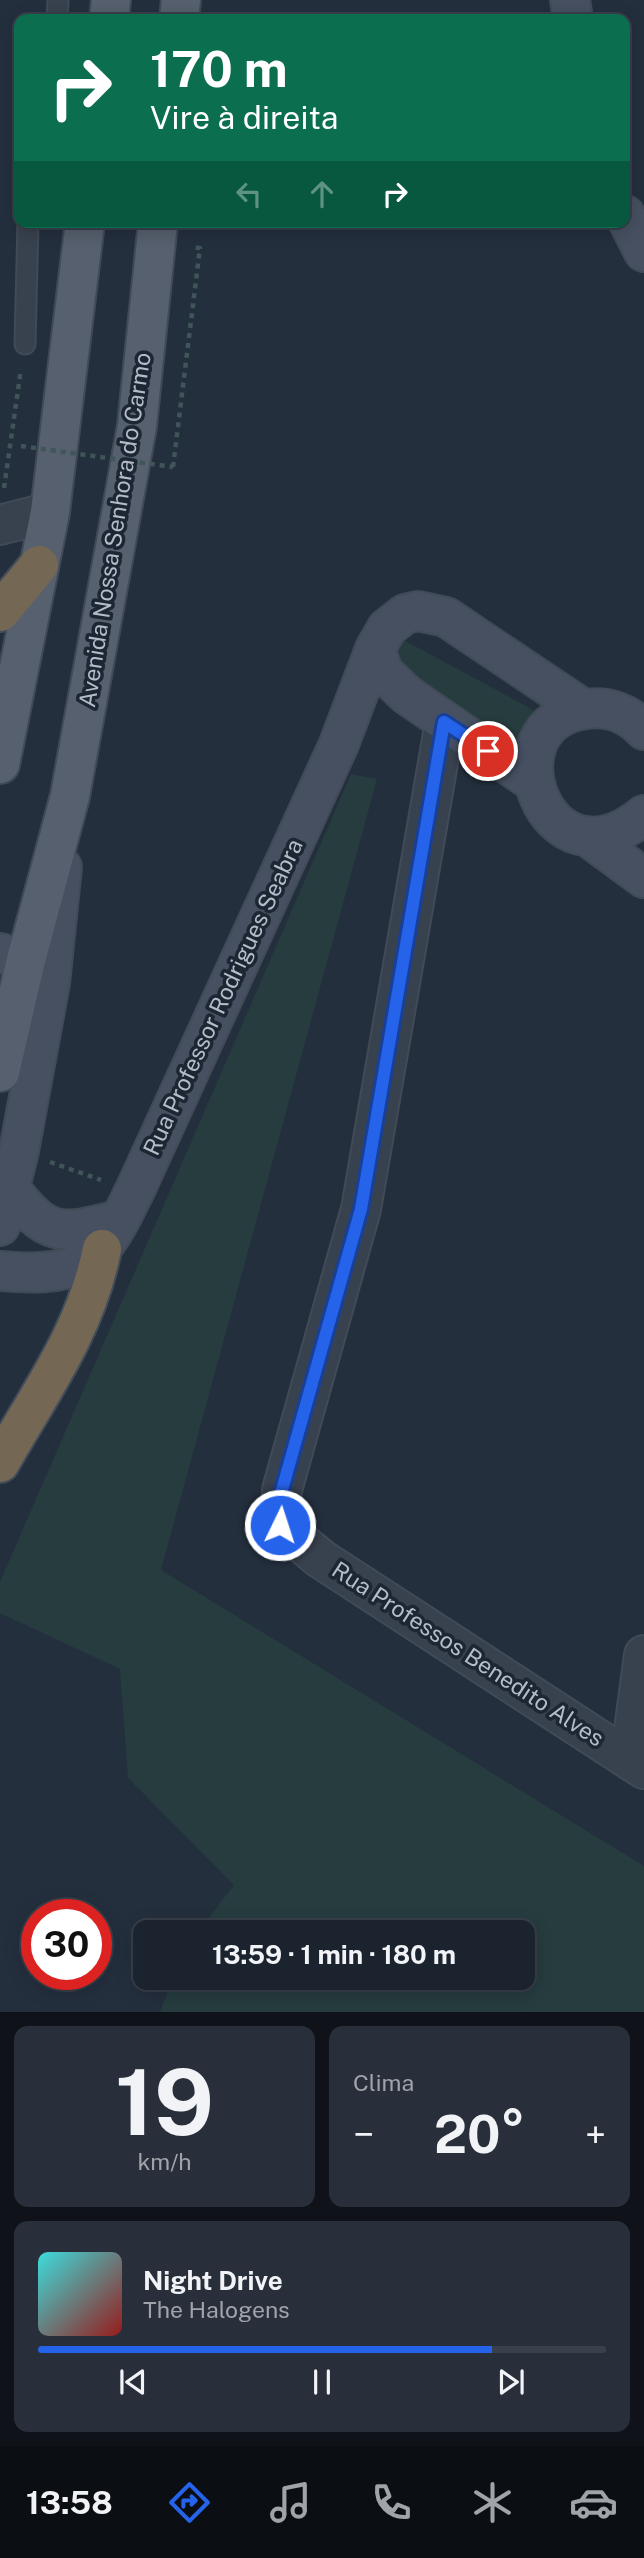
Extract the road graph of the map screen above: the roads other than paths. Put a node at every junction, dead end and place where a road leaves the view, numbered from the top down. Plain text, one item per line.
1 (630, 225) edge
2 (28, 228) edge
3 (84, 228) edge
4 (157, 228) edge
5 (644, 252) edge
6 (25, 344) road end
7 (1, 510) edge
8 (50, 512) junction
9 (39, 565) junction
10 (0, 612) edge
11 (374, 649) junction
12 (407, 695) junction
13 (583, 709) junction
14 (444, 722) junction
15 (644, 730) edge
16 (339, 744) junction
17 (0, 764) edge
18 (532, 781) junction
19 (644, 815) edge
20 (587, 836) junction
21 (644, 878) edge
22 (25, 965) edge
23 (0, 1072) edge
24 (9, 1187) junction
25 (0, 1226) edge
26 (111, 1234) junction
27 (0, 1271) edge
28 (0, 1462) edge
29 (644, 1655) edge
30 (637, 1764) edge

1 - 5 street
2 - 6 lane
3 - 8 main road
4 - 22 main road, Avenida Nossa Senhora do Carmo
7 - 8 street
8 - 9 main road
9 - 10 highway
9 - 17 main road
11 - 12 street
11 - 13 street, Rua Professor Rodrigues Seabra
11 - 16 street, Rua Professor Rodrigues Seabra
12 - 14 street
12 - 16 street, Rua Professor Rodrigues Seabra
13 - 15 street
13 - 18 street
14 - 18 street
14 - 30 street, Rua Professos Benedito Alves
16 - 26 street, Rua Professor Rodrigues Seabra
18 - 20 street
19 - 20 street
20 - 21 street
22 - 23 main road
22 - 24 street, Avenida Nossa Senhora do Carmo
24 - 25 street, Avenida Nossa Senhora do Carmo
24 - 26 street
26 - 27 street
26 - 28 highway
29 - 30 street

